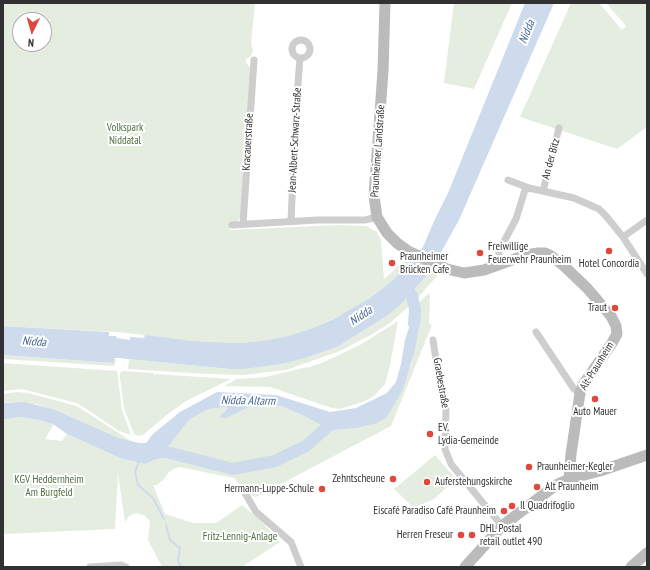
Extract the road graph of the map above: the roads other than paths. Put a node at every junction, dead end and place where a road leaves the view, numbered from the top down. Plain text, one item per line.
1 (386, 3) edge
2 (300, 58) dead end
3 (254, 60) dead end
4 (559, 128) dead end
5 (508, 180) dead end
6 (529, 188) junction
7 (543, 191) junction
8 (377, 217) junction
9 (647, 220) edge
10 (290, 221) junction
11 (243, 224) junction
12 (232, 225) dead end
13 (623, 237) junction
14 (499, 265) junction
15 (441, 266) joint
16 (647, 274) edge
17 (536, 332) dead end
18 (434, 340) dead end
19 (580, 393) junction
20 (647, 454) edge
21 (569, 479) junction
22 (245, 492) dead end
23 (502, 526) junction
24 (647, 553) edge
25 (90, 567) edge
26 (126, 567) edge
27 (301, 567) edge
28 (465, 567) edge
29 (631, 567) edge

1 - 8 main road, Praunheimer Landstraße
2 - 10 street, Jean-Albert-Schwarz-Straße
3 - 11 street, Kracauerstraße
4 - 7 street, An der Bitz
5 - 6 street
6 - 7 street
6 - 14 street, An der Bitz
7 - 13 street
8 - 10 street
8 - 15 main road, Praunheimer Landstraße
9 - 13 street
10 - 11 street
11 - 12 street
13 - 16 street
14 - 15 main road, Alt-Praunheim
14 - 19 main road, Alt-Praunheim
17 - 19 street
18 - 23 street, Graebestraße
19 - 21 main road, Alt-Praunheim
20 - 21 main road
21 - 23 main road
22 - 27 street
23 - 28 main road
24 - 29 main road
25 - 26 street

